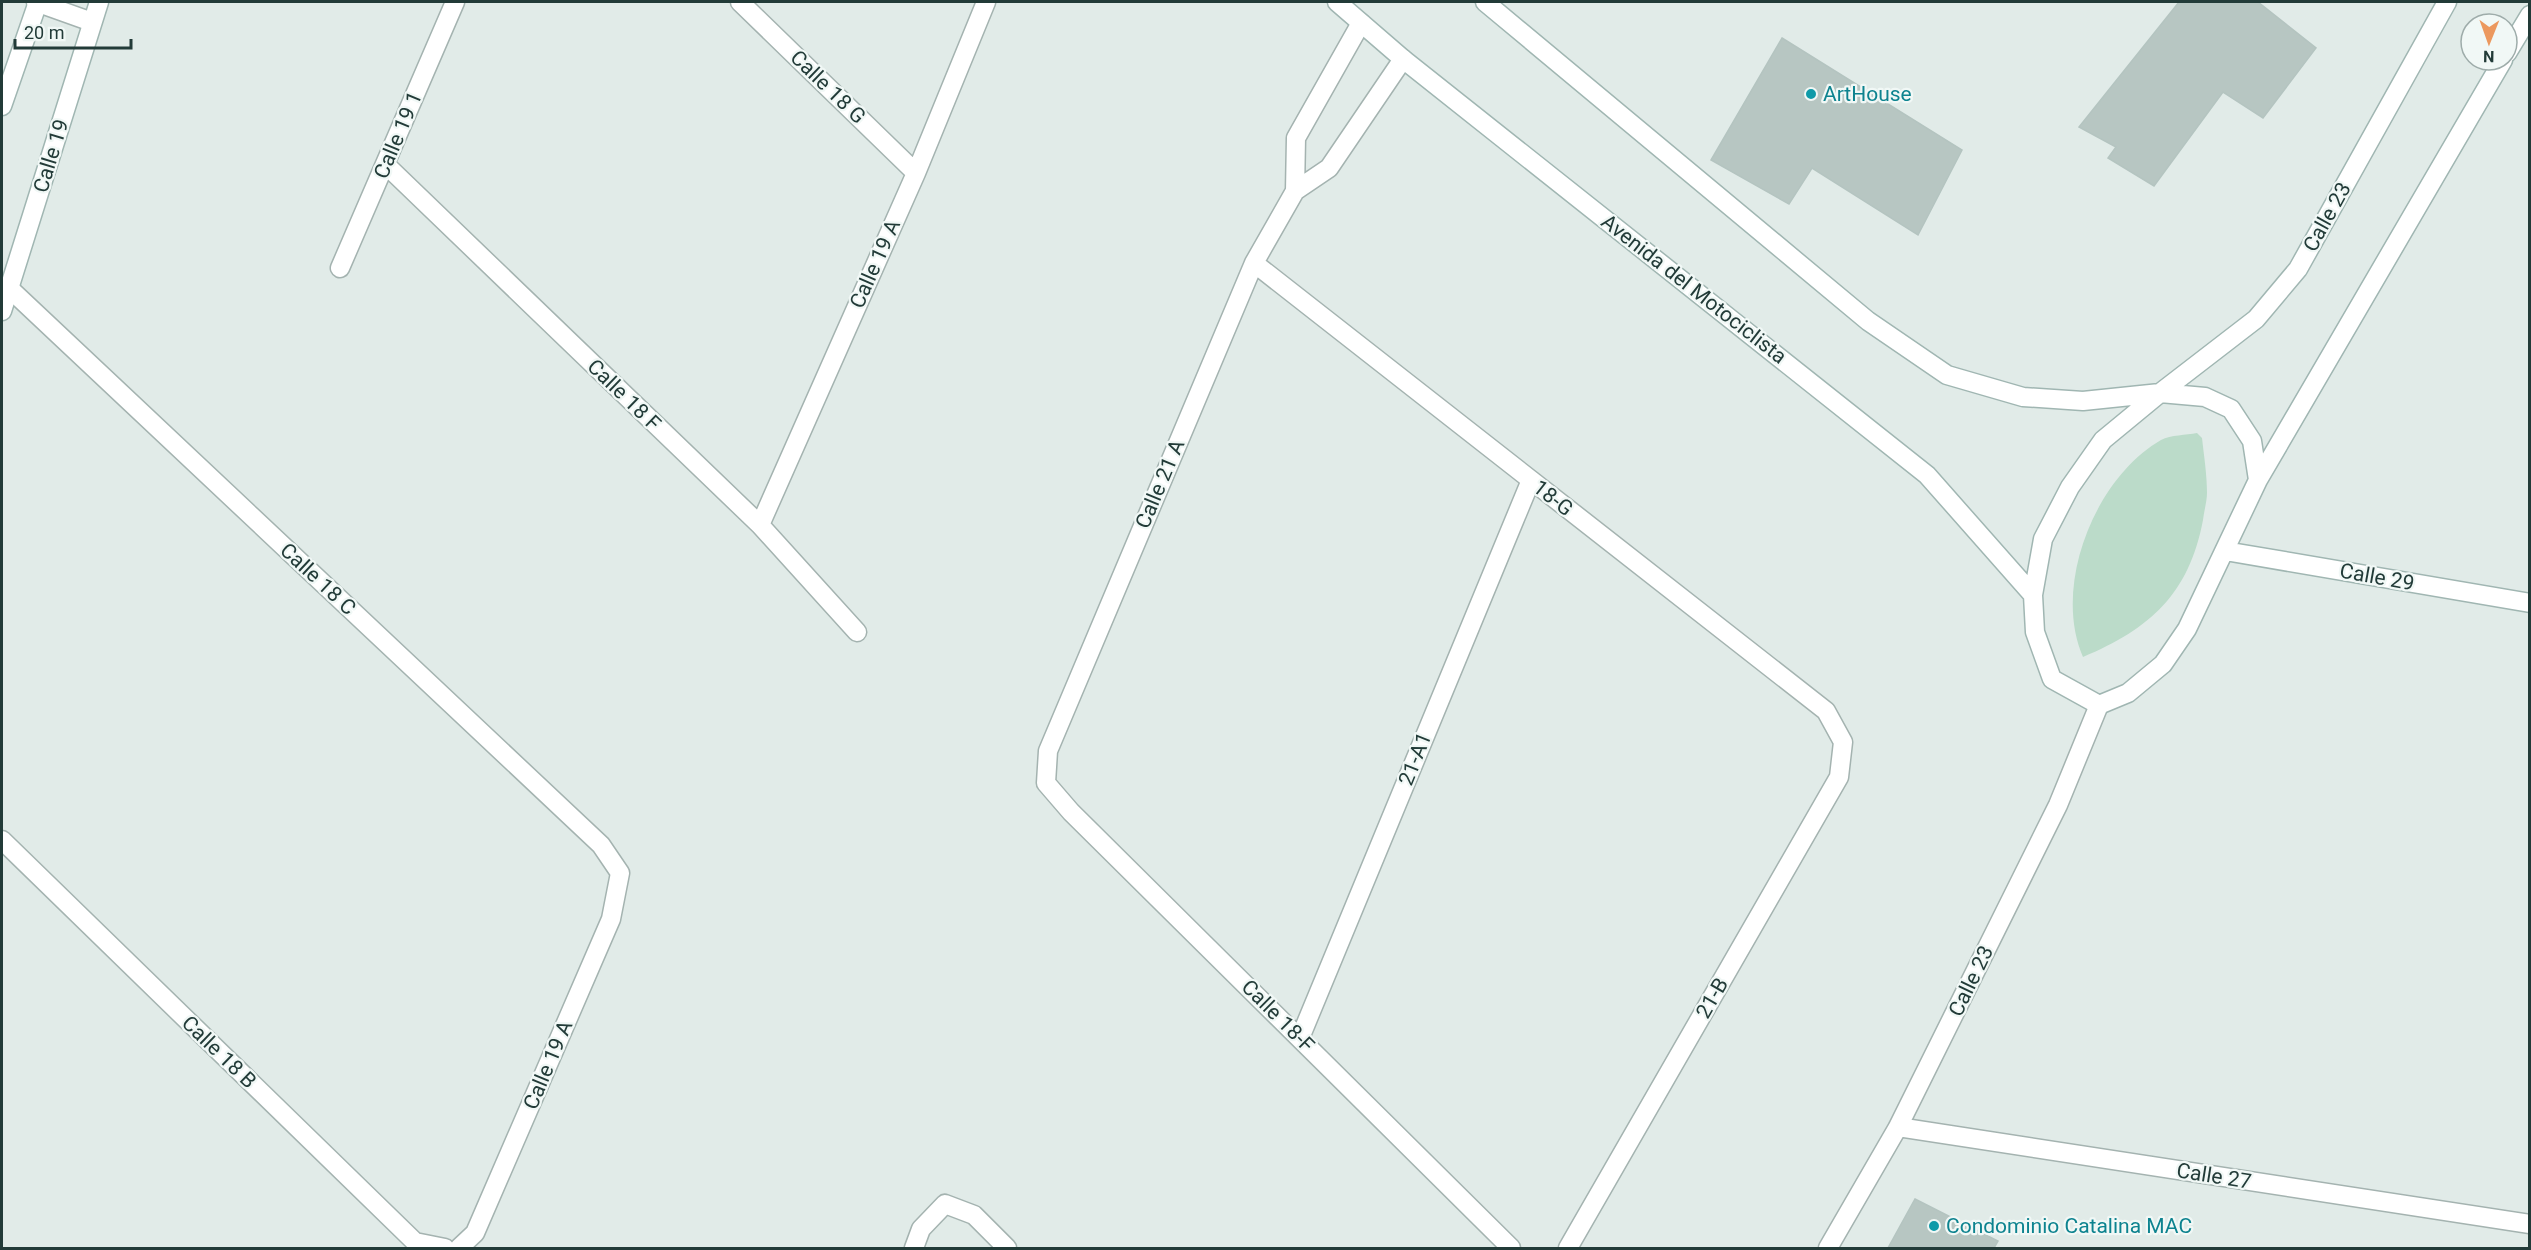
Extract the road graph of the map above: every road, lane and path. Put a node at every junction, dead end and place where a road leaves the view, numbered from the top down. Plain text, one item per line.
1 (38, 2) edge
2 (99, 2) edge
3 (455, 2) edge
4 (740, 2) edge
5 (986, 2) edge
6 (1337, 2) edge
7 (1485, 2) edge
8 (2447, 2) edge
9 (2529, 15) edge
10 (92, 22) junction
11 (1361, 23) junction
12 (2519, 32) edge
13 (1403, 59) junction
14 (2496, 72) edge
15 (2, 106) edge
16 (385, 164) junction
17 (916, 173) junction
18 (1295, 191) junction
19 (1254, 262) junction
20 (340, 268) dead end
21 (10, 289) junction
22 (2, 311) edge
23 (2160, 393) junction
24 (1531, 480) junction
25 (2258, 480) junction
26 (760, 525) junction
27 (2225, 551) junction
28 (2033, 595) junction
29 (2529, 603) edge
30 (857, 632) dead end
31 (2099, 705) junction
32 (1844, 742) joint
33 (1046, 783) joint
34 (2, 840) edge
35 (620, 873) joint
36 (1300, 1038) junction
37 (1898, 1127) junction
38 (2529, 1224) edge
39 (445, 1248) edge
40 (459, 1248) edge
41 (914, 1248) edge
42 (1007, 1248) edge
43 (1511, 1248) edge
44 (1568, 1248) edge
45 (1828, 1248) edge

1 - 10 street
1 - 15 street
2 - 10 street, Calle 19
3 - 16 street, Calle 19 1
4 - 17 street, Calle 18 G
5 - 17 street, Calle 19 A
6 - 11 street, Avenida del Motociclista
7 - 23 street
8 - 23 street, Calle 23
9 - 12 street
10 - 21 street, Calle 19
11 - 13 street, Avenida del Motociclista
11 - 18 street, Calle 21 A
13 - 18 street, Calle 21 A
13 - 28 street, Avenida del Motociclista
14 - 25 street
16 - 20 street, Calle 19 1
16 - 26 street, Calle 18 F
17 - 26 street, Calle 19 A
18 - 19 street, Calle 21 A
19 - 24 street, 18-G
19 - 33 street, Calle 21 A
21 - 22 street, Calle 19
21 - 35 street, Calle 18 C
23 - 25 street
23 - 28 street, Calle 23
24 - 32 street, 18-G
24 - 36 street, 21-A1
25 - 27 street
26 - 30 street, Calle 18 F
27 - 29 street, Calle 29
27 - 31 street
28 - 31 street, Calle 23
31 - 37 street, Calle 23
32 - 44 street, 21-B
33 - 36 street, Calle 18-F
34 - 39 street, Calle 18 B
35 - 40 street, Calle 19 A
36 - 43 street, Calle 18-F
37 - 38 street, Calle 27
37 - 45 street, Calle 23
41 - 42 street

